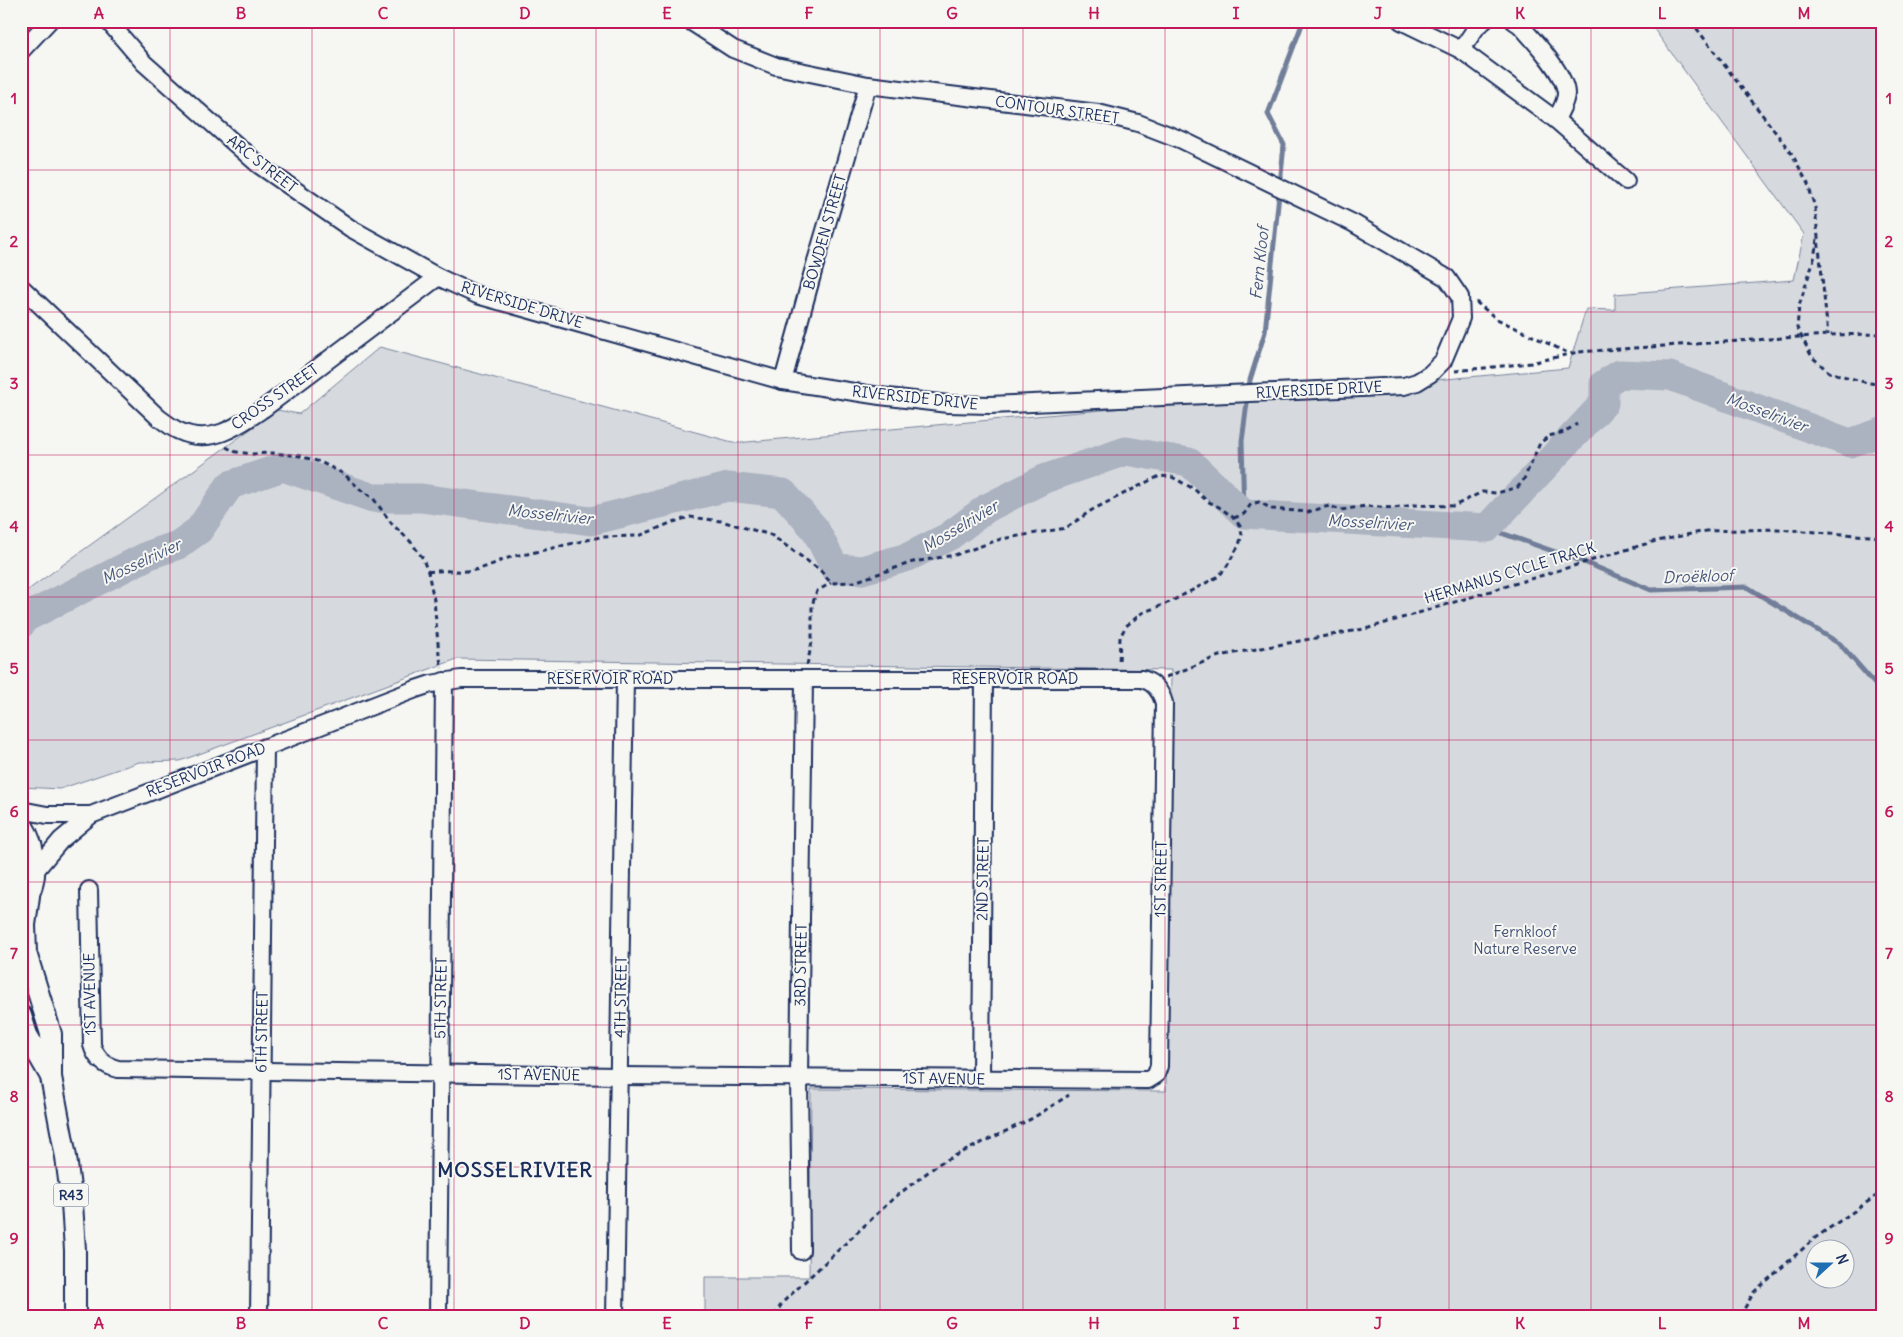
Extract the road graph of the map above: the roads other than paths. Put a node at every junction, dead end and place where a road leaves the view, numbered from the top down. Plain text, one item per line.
1 (49, 21) edge
2 (108, 21) edge
3 (690, 21) edge
4 (1401, 21) edge
5 (1484, 21) edge
6 (1514, 21) edge
7 (1461, 50) junction
8 (21, 51) edge
9 (868, 84) junction
10 (1556, 120) junction
11 (1626, 181) dead end
12 (438, 277) junction
13 (21, 287) edge
14 (1461, 318) joint
15 (783, 381) junction
16 (625, 678) junction
17 (804, 679) junction
18 (984, 679) junction
19 (444, 681) junction
20 (1152, 683) joint
21 (265, 747) junction
22 (21, 810) edge
23 (91, 815) junction
24 (21, 823) edge
25 (36, 871) junction
26 (89, 890) dead end
27 (25, 903) edge
28 (21, 1016) edge
29 (262, 1070) junction
30 (440, 1073) junction
31 (619, 1076) junction
32 (51, 1077) junction
33 (799, 1078) junction
34 (1153, 1078) joint
35 (981, 1080) junction
36 (801, 1251) dead end
37 (75, 1316) edge
38 (259, 1316) edge
39 (438, 1316) edge
40 (616, 1316) edge

1 - 8 street
2 - 12 street, ARC STREET
3 - 9 street, CONTOUR STREET
4 - 7 street
5 - 7 street
6 - 10 street
7 - 10 street
9 - 14 street, CONTOUR STREET
9 - 15 street, BOWDEN STREET
10 - 11 street
12 - 13 street, CROSS STREET
12 - 15 street, RIVERSIDE DRIVE
14 - 15 street, RIVERSIDE DRIVE
16 - 17 street, RESERVOIR ROAD
16 - 19 street, RESERVOIR ROAD
16 - 31 street, 4TH STREET
17 - 18 street, RESERVOIR ROAD
17 - 33 street, 3RD STREET
18 - 20 street, RESERVOIR ROAD
18 - 35 street, 2ND STREET
19 - 21 street, RESERVOIR ROAD
19 - 30 street, 5TH STREET
20 - 34 street, 1ST STREET
21 - 23 street, RESERVOIR ROAD
21 - 29 street, 6TH STREET
22 - 23 street, RESERVOIR ROAD
23 - 25 street, RESERVOIR ROAD
24 - 25 main road, R43
25 - 27 main road, R43
26 - 29 street, 1ST AVENUE
27 - 32 main road, R43
28 - 32 main road, R43
29 - 30 street, 1ST AVENUE
29 - 38 street, 6TH STREET
30 - 31 street, 1ST AVENUE
30 - 39 street, 5TH STREET
31 - 33 street, 1ST AVENUE
31 - 40 street, 4TH STREET
32 - 37 main road, R43
33 - 35 street, 1ST AVENUE
33 - 36 street, 3RD STREET
34 - 35 street, 1ST AVENUE

